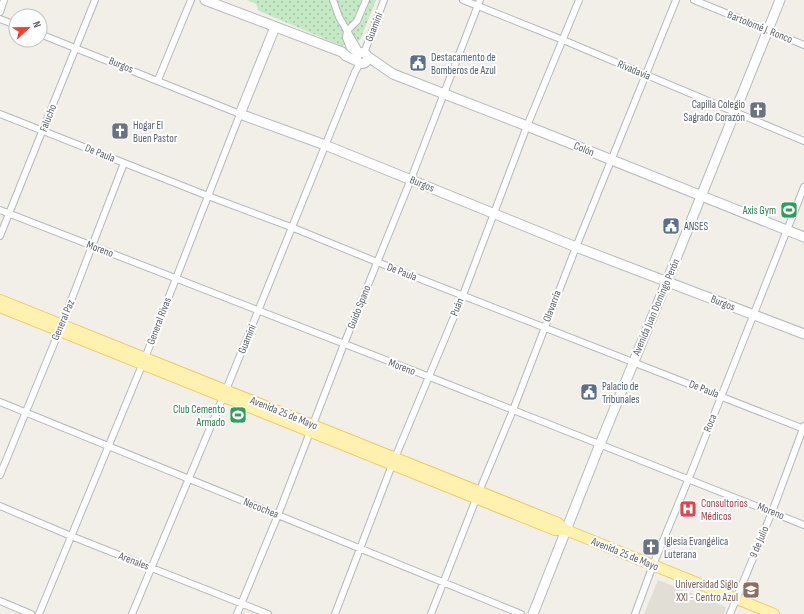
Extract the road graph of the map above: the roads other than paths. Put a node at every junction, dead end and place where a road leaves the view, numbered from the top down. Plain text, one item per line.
1 (4, 0) edge
2 (96, 0) edge
3 (191, 0) edge
4 (205, 0) edge
5 (219, 0) edge
6 (333, 0) edge
7 (366, 0) edge
8 (384, 0) edge
9 (463, 0) edge
10 (578, 0) edge
11 (676, 0) edge
12 (694, 0) edge
13 (780, 0) edge
14 (479, 3) edge
15 (0, 12) edge
16 (275, 27) junction
17 (767, 30) junction
18 (347, 31) junction
19 (291, 32) junction
20 (48, 37) edge
21 (563, 40) junction
22 (804, 45) edge
23 (76, 47) junction
24 (360, 57) junction
25 (647, 75) junction
26 (158, 80) junction
27 (444, 94) junction
28 (735, 112) junction
29 (0, 114) edge
30 (240, 114) junction
31 (527, 126) junction
32 (43, 130) junction
33 (804, 141) edge
34 (325, 145) junction
35 (610, 160) junction
36 (124, 163) junction
37 (411, 179) junction
38 (804, 187) edge
39 (208, 196) junction
40 (701, 196) junction
41 (0, 210) edge
42 (493, 213) junction
43 (10, 214) junction
44 (292, 227) junction
45 (787, 231) junction
46 (0, 236) edge
47 (804, 237) edge
48 (93, 246) junction
49 (576, 247) junction
50 (377, 262) junction
51 (175, 278) junction
52 (667, 281) junction
53 (463, 295) junction
54 (0, 300) edge
55 (0, 307) edge
56 (258, 310) junction
57 (753, 315) junction
58 (60, 327) junction
59 (544, 327) junction
60 (804, 334) edge
61 (344, 344) junction
62 (143, 361) junction
63 (633, 362) junction
64 (429, 377) junction
65 (224, 393) junction
66 (720, 396) junction
67 (0, 402) edge
68 (513, 410) junction
69 (25, 412) junction
70 (804, 427) edge
71 (311, 429) junction
72 (600, 444) junction
73 (108, 446) junction
74 (394, 462) junction
75 (0, 476) edge
76 (189, 478) junction
77 (689, 478) junction
78 (477, 495) junction
79 (0, 506) edge
80 (772, 512) junction
81 (278, 515) junction
82 (804, 525) edge
83 (566, 530) junction
84 (71, 536) junction
85 (361, 548) junction
86 (653, 565) junction
87 (152, 568) junction
88 (443, 583) junction
89 (736, 599) junction
90 (0, 601) edge
91 (241, 603) junction
92 (31, 614) edge
93 (39, 614) edge
94 (132, 614) edge
95 (237, 614) edge
96 (268, 614) edge
97 (335, 614) edge
98 (431, 614) edge
99 (521, 614) edge
100 (533, 614) edge
101 (635, 614) edge
102 (730, 614) edge
103 (774, 614) edge

1 - 15 street
2 - 23 street, Falucho
3 - 26 street
4 - 16 main road
5 - 19 main road
6 - 18 street
7 - 18 street
8 - 24 street, Guaminí
9 - 14 street, Rivadavia
10 - 21 street, Puán
11 - 25 street, Olavarría
12 - 17 street, Bartolomé J. Ronco
13 - 17 main road, Avenida Juan Domingo Perón
14 - 21 street, Rivadavia
14 - 27 street, Guido Spano
16 - 19 main road
16 - 30 main road, General Rivas
17 - 22 street, Bartolomé J. Ronco
17 - 28 main road, Avenida Juan Domingo Perón
18 - 24 street
19 - 24 main road, Colón
20 - 23 street, Burgos
21 - 25 street, Rivadavia
21 - 31 street, Puán
23 - 26 street, Burgos
23 - 32 street, Falucho
24 - 27 main road, Colón
24 - 34 street, Guaminí
25 - 28 street, Rivadavia
25 - 35 street, Olavarría
26 - 30 street, Burgos
27 - 31 main road, Colón
27 - 37 street, Guido Spano
28 - 33 street, Rivadavia
28 - 40 main road, Avenida Juan Domingo Perón
29 - 32 street, De Paula
30 - 34 main road, Burgos
30 - 39 street, General Rivas
31 - 35 main road, Colón
31 - 42 street, Puán
32 - 36 street, De Paula
32 - 43 street, Falucho
34 - 37 main road, Burgos
34 - 44 street, Guaminí
35 - 40 main road, Colón
35 - 49 street, Olavarría
36 - 39 street, De Paula
36 - 48 street, General Paz
37 - 42 main road, Burgos
37 - 50 street, Guido Spano
38 - 45 street, Roca
39 - 44 street, De Paula
39 - 51 street, General Rivas
40 - 45 main road, Colón
40 - 52 main road, Avenida Juan Domingo Perón
41 - 43 street, Moreno
42 - 49 main road, Burgos
42 - 53 street, Puán
43 - 46 street, Falucho
43 - 48 street, Moreno
44 - 50 street, De Paula
44 - 56 street, Guaminí
45 - 47 main road, Colón
45 - 57 street, Roca
48 - 51 street, Moreno
48 - 58 street, General Paz
49 - 52 main road, Burgos
49 - 59 street, Olavarría
50 - 53 street, De Paula
50 - 61 street, Guido Spano
51 - 56 street, Moreno
51 - 62 street, General Rivas
52 - 57 main road, Burgos
52 - 63 main road, Avenida Juan Domingo Perón
53 - 59 street, De Paula
53 - 64 street, Puán
54 - 58 main road, Avenida 25 de Mayo
55 - 58 main road, Avenida 25 de Mayo
56 - 61 street, Moreno
56 - 65 street, Guaminí
57 - 60 main road, Burgos
57 - 66 street, Roca
58 - 62 main road, Avenida 25 de Mayo
58 - 69 street, General Paz
59 - 63 street, De Paula
59 - 68 street, Olavarría
61 - 64 street, Moreno
61 - 71 street, Guido Spano
62 - 65 main road, Avenida 25 de Mayo
62 - 73 street, General Rivas
63 - 66 street, De Paula
63 - 72 main road, Avenida Juan Domingo Perón
64 - 68 street, Moreno
64 - 74 street, Puán
65 - 71 main road, Avenida 25 de Mayo
65 - 76 street, Guaminí
66 - 70 street, De Paula
66 - 77 street, Roca
67 - 69 street, Necochea
68 - 72 street, Moreno
68 - 78 street, Olavarría
69 - 73 street, Necochea
69 - 75 street, General Paz
70 - 80 street, 9 de Julio
71 - 74 main road, Avenida 25 de Mayo
71 - 81 street, Guido Spano
72 - 77 street, Moreno
72 - 83 main road, Avenida Juan Domingo Perón
73 - 76 street, Necochea
73 - 84 street, General Rivas
74 - 78 main road, Avenida 25 de Mayo
74 - 85 street, Puán
76 - 81 street, Necochea
76 - 87 street, Guaminí
77 - 80 street, Moreno
77 - 86 street, Roca
78 - 83 main road, Avenida 25 de Mayo
78 - 88 street, Olavarría
79 - 84 street, Arenales
80 - 82 street, Moreno
80 - 89 street, 9 de Julio
81 - 85 street, Necochea
81 - 91 street, Guido Spano
83 - 86 main road, Avenida 25 de Mayo
83 - 100 main road, Avenida Juan Domingo Perón
84 - 87 street, Arenales
84 - 93 street, General Rivas
85 - 88 street, Necochea
85 - 97 street, Puán
86 - 89 main road, Avenida 25 de Mayo
86 - 101 street, Roca
87 - 91 street, Arenales
87 - 94 street, Guaminí
88 - 98 street, Olavarría
88 - 99 street, Necochea
89 - 102 street, 9 de Julio
89 - 103 main road, Avenida 25 de Mayo
90 - 92 street
91 - 95 street, Guido Spano
91 - 96 street, Arenales

